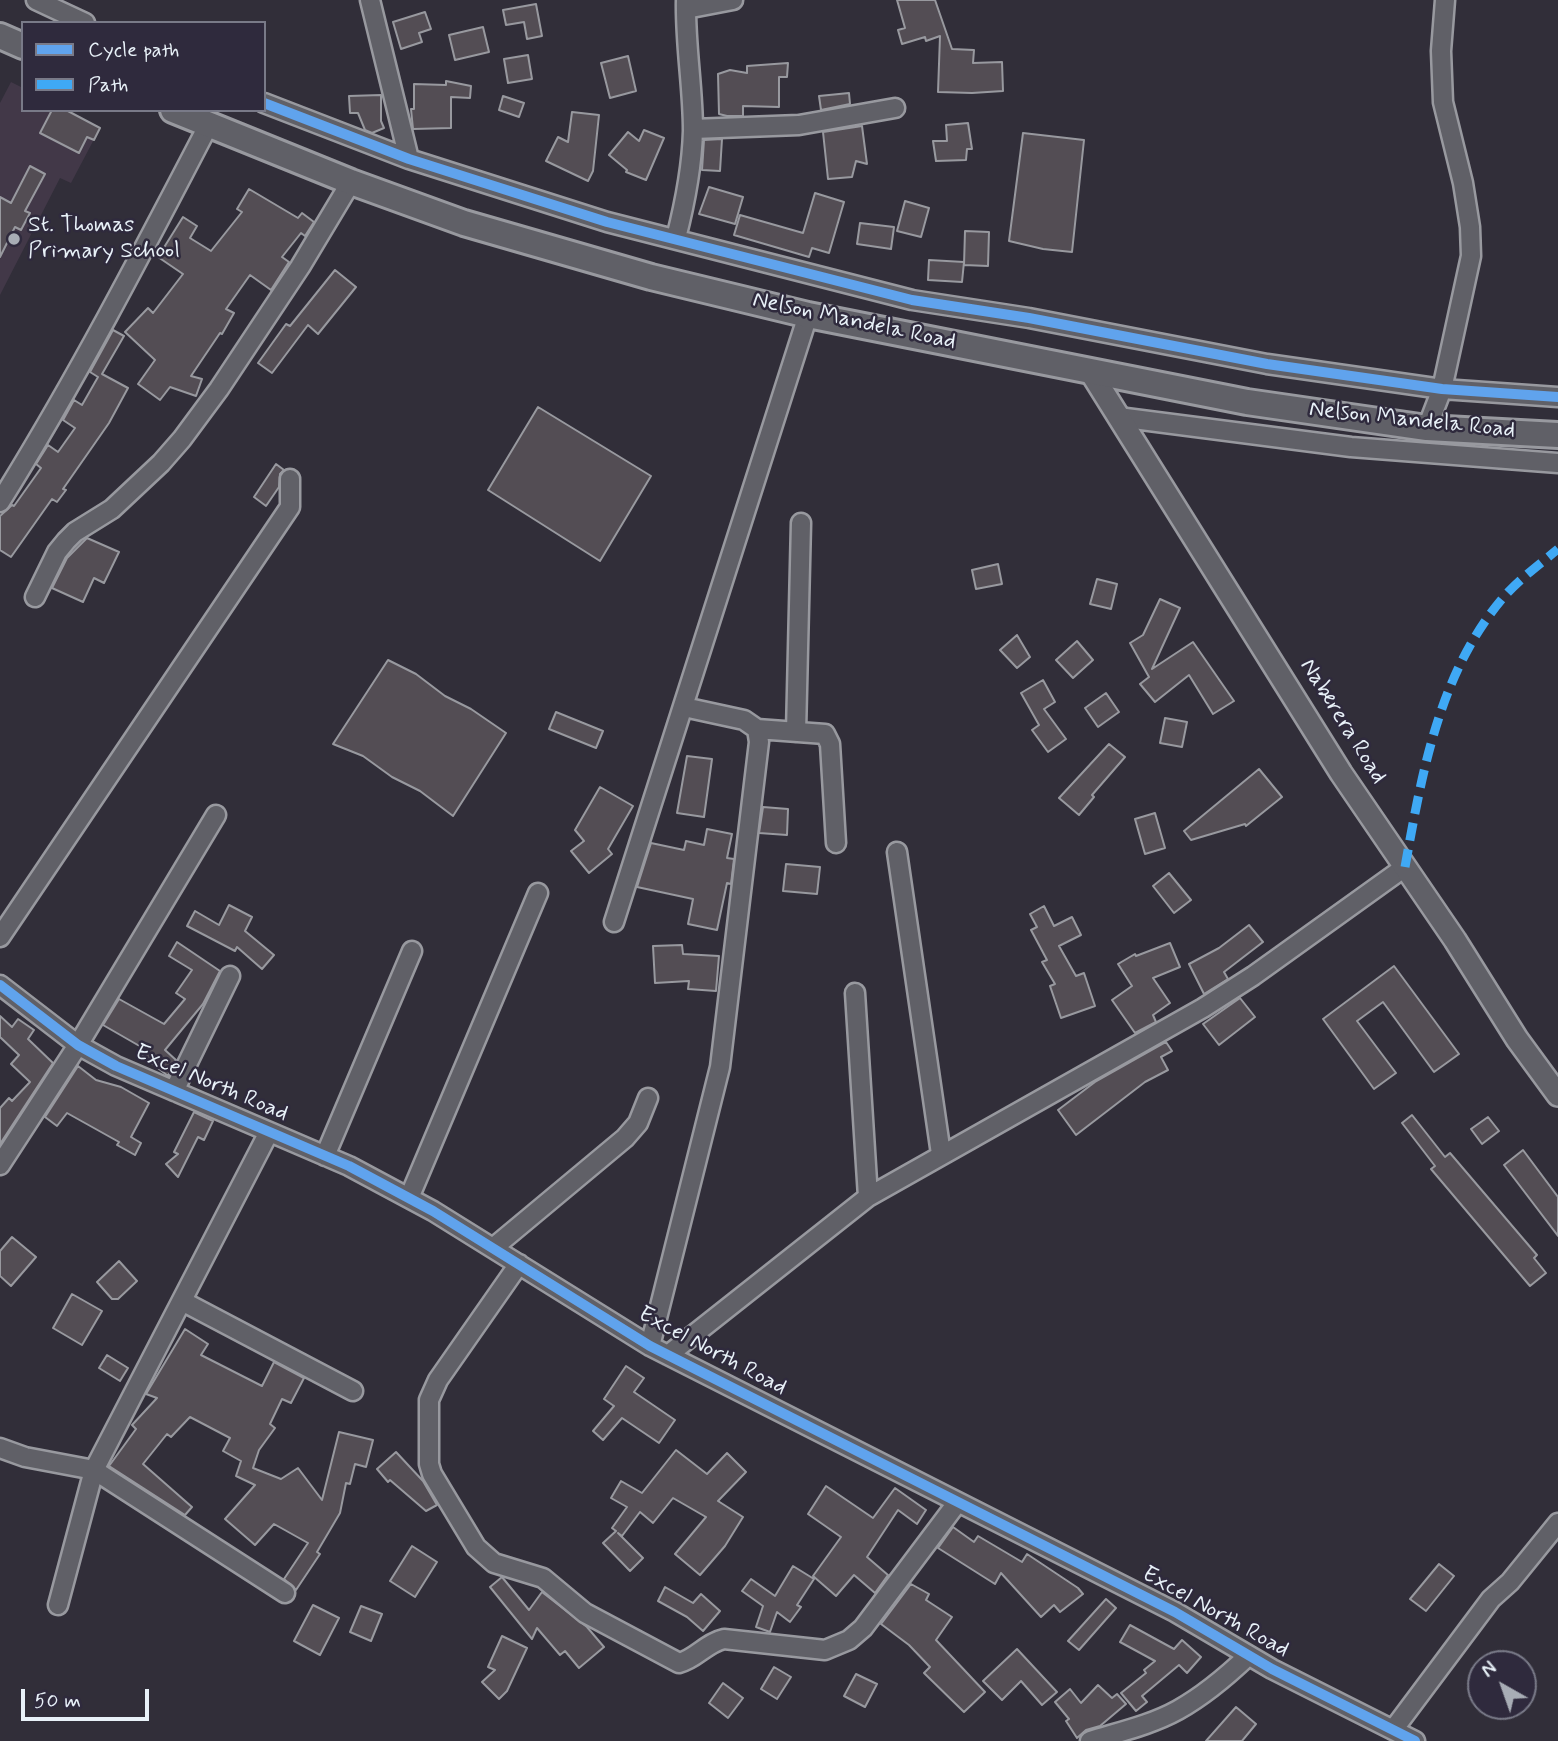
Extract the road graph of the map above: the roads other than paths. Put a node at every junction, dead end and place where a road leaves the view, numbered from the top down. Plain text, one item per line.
1 (36, 0) edge
2 (370, 0) edge
3 (733, 0) edge
4 (1445, 0) edge
5 (686, 4) edge
6 (81, 21) edge
7 (0, 36) edge
8 (21, 45) edge
9 (266, 104) edge
10 (894, 108) dead end
11 (178, 112) edge
12 (208, 125) junction
13 (693, 129) junction
14 (409, 159) junction
15 (351, 182) junction
16 (676, 238) junction
17 (808, 315) junction
18 (1090, 371) junction
19 (1442, 388) junction
20 (1558, 397) edge
21 (1118, 417) junction
22 (1427, 428) junction
23 (1558, 435) edge
24 (1558, 463) edge
25 (290, 479) dead end
26 (0, 502) edge
27 (800, 523) dead end
28 (35, 597) dead end
29 (684, 707) junction
30 (757, 729) junction
31 (796, 732) junction
32 (216, 815) dead end
33 (836, 843) dead end
34 (897, 852) dead end
35 (1405, 867) junction
36 (538, 893) dead end
37 (614, 922) dead end
38 (0, 937) edge
39 (412, 951) dead end
40 (230, 976) dead end
41 (0, 985) edge
42 (855, 993) dead end
43 (78, 1045) junction
44 (174, 1091) junction
45 (1558, 1095) edge
46 (648, 1098) dead end
47 (269, 1132) junction
48 (941, 1154) junction
49 (325, 1156) junction
50 (0, 1165) edge
51 (868, 1197) junction
52 (410, 1198) junction
53 (493, 1248) junction
54 (519, 1264) junction
55 (182, 1301) junction
56 (650, 1346) junction
57 (668, 1355) junction
58 (353, 1391) dead end
59 (0, 1448) edge
60 (94, 1470) junction
61 (957, 1503) junction
62 (1558, 1524) edge
63 (285, 1593) dead end
64 (58, 1605) dead end
65 (1248, 1656) junction
66 (1393, 1730) junction
67 (1090, 1741) edge
68 (1415, 1741) edge

1 - 6 street
2 - 14 street
3 - 5 street
4 - 19 street
5 - 13 street
7 - 8 main road
9 - 14 street
10 - 13 street
11 - 12 main road, Nelson Mandela Road
12 - 15 main road, Nelson Mandela Road
12 - 26 street
13 - 16 street
14 - 16 street
15 - 17 main road, Nelson Mandela Road
15 - 28 street
16 - 19 street
17 - 18 main road, Nelson Mandela Road
17 - 29 street
18 - 21 street, Naberera Road
18 - 22 main road, Nelson Mandela Road
19 - 20 street
19 - 22 street
21 - 24 street
21 - 35 street, Naberera Road
22 - 23 main road, Nelson Mandela Road
25 - 38 street
27 - 31 street
29 - 30 street
29 - 37 street
30 - 31 street
30 - 56 street
31 - 33 street
32 - 43 street
34 - 48 street
35 - 45 street, Naberera Road
35 - 48 street
36 - 52 street
39 - 49 street
40 - 44 street
41 - 43 street, Excel North Road
42 - 51 street
43 - 44 street, Excel North Road
43 - 50 street
44 - 47 street, Excel North Road
46 - 53 street
47 - 49 street, Excel North Road
47 - 55 street
48 - 51 street
49 - 52 street, Excel North Road
51 - 57 street
52 - 53 street, Excel North Road
53 - 54 street, Excel North Road
54 - 56 street, Excel North Road
54 - 61 street
55 - 58 street
55 - 60 street
56 - 57 street, Excel North Road
57 - 61 street, Excel North Road
59 - 60 street
60 - 63 street
60 - 64 street
61 - 65 street, Excel North Road
62 - 66 street
65 - 66 street, Excel North Road
65 - 67 street
66 - 68 street, Excel North Road

